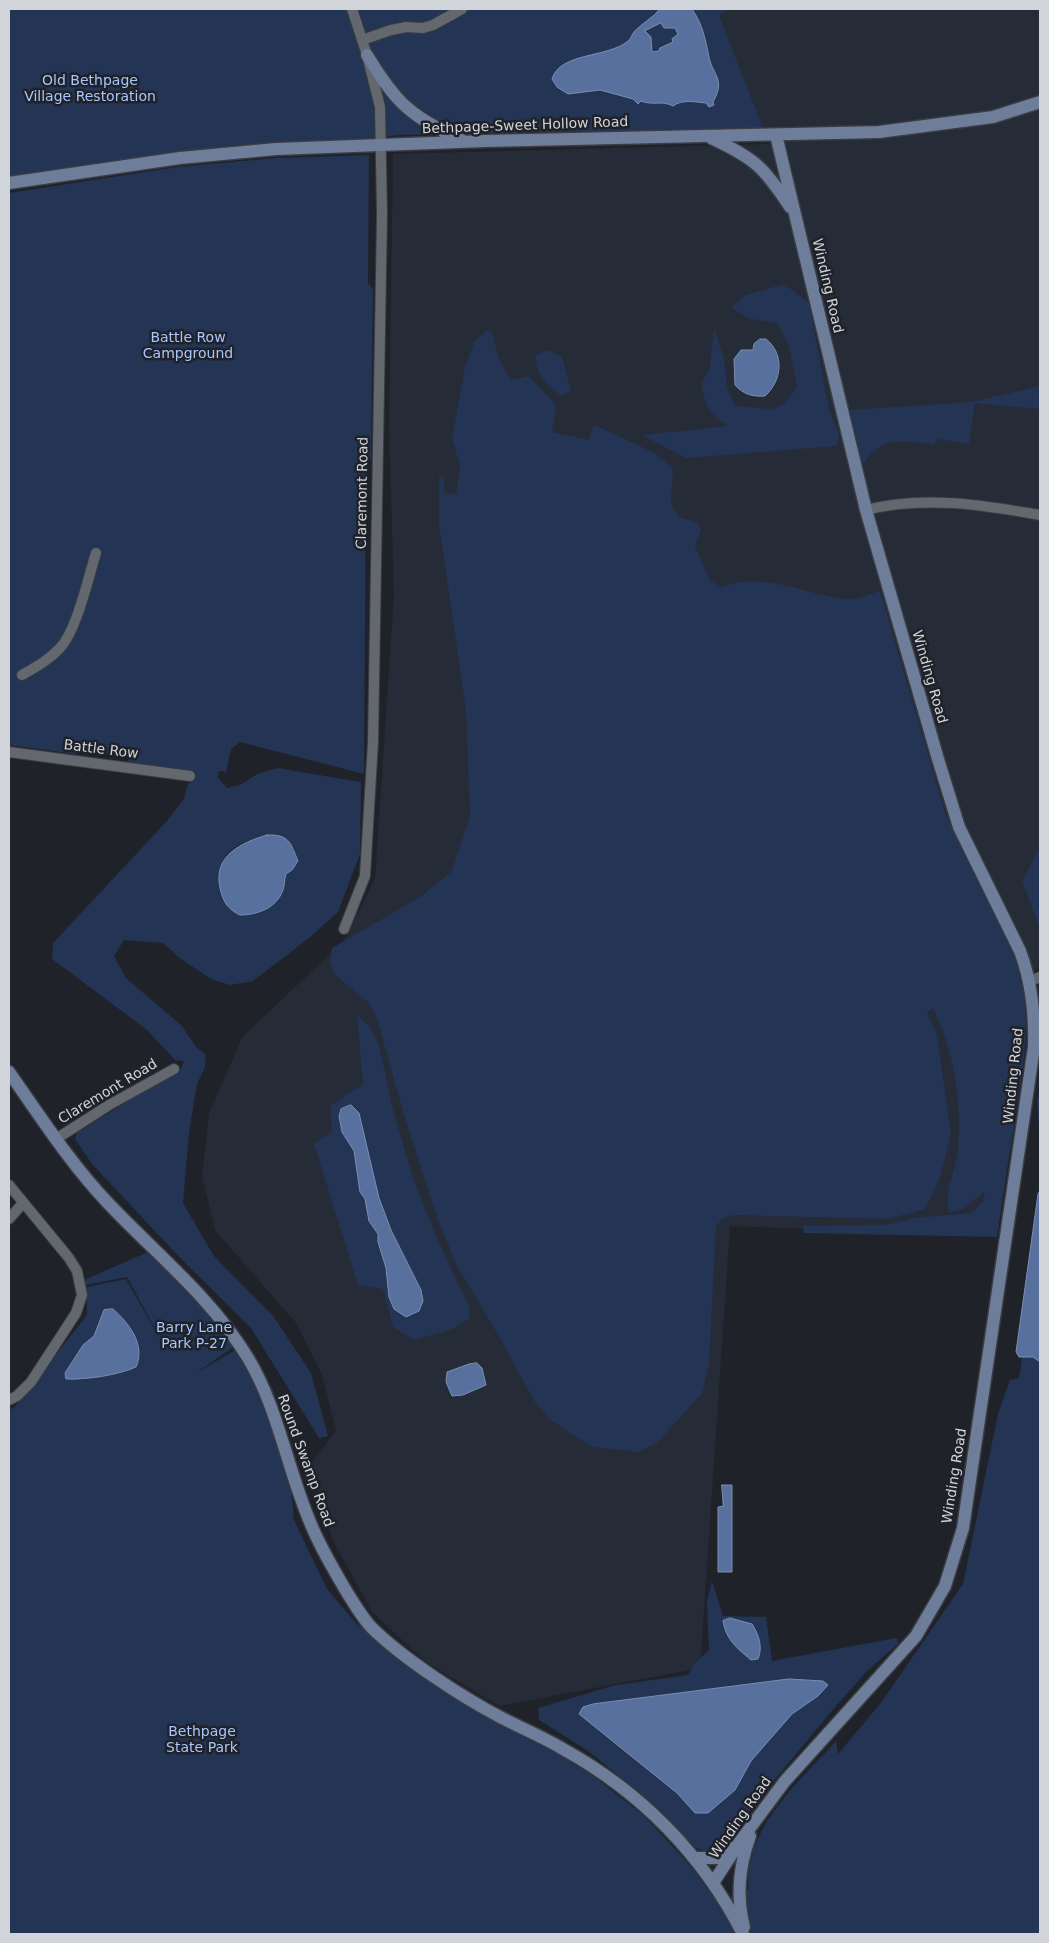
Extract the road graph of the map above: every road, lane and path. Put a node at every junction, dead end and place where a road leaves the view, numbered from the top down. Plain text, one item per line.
1 (352, 9) edge
2 (462, 9) edge
3 (362, 40) junction
4 (367, 55) junction
5 (1040, 102) edge
6 (776, 134) junction
7 (706, 136) junction
8 (465, 142) junction
9 (381, 146) junction
10 (9, 182) edge
11 (795, 216) junction
12 (866, 510) junction
13 (1040, 515) edge
14 (96, 553) dead end
15 (22, 675) dead end
16 (9, 752) edge
17 (190, 776) dead end
18 (344, 929) dead end
19 (1035, 979) edge
20 (174, 1069) dead end
21 (9, 1072) edge
22 (56, 1139) junction
23 (9, 1185) edge
24 (23, 1203) junction
25 (9, 1219) edge
26 (9, 1400) edge
27 (761, 1812) junction
28 (741, 1840) junction
29 (695, 1858) junction
30 (714, 1883) junction
31 (745, 1934) edge

1 - 3 street
2 - 3 street
3 - 4 street
4 - 8 main road
4 - 9 street, Claremont Road
5 - 6 main road, Bethpage-Sweet Hollow Road
6 - 7 main road, Bethpage-Sweet Hollow Road
6 - 11 main road, Winding Road
7 - 8 main road, Bethpage-Sweet Hollow Road
7 - 11 main road
8 - 9 main road, Bethpage-Sweet Hollow Road
9 - 10 main road, Bethpage-Sweet Hollow Road
9 - 18 street, Claremont Road
11 - 12 main road, Winding Road
12 - 13 street
12 - 19 main road, Winding Road
14 - 15 street
16 - 17 street, Battle Row
19 - 27 main road, Winding Road
20 - 22 street, Claremont Road
21 - 22 main road, Round Swamp Road
22 - 29 main road, Round Swamp Road
23 - 24 street
24 - 25 street
24 - 26 street
27 - 28 main road, Winding Road
27 - 31 main road
28 - 29 main road
28 - 30 main road, Winding Road
29 - 30 main road, Round Swamp Road
30 - 31 main road, Round Swamp Road

